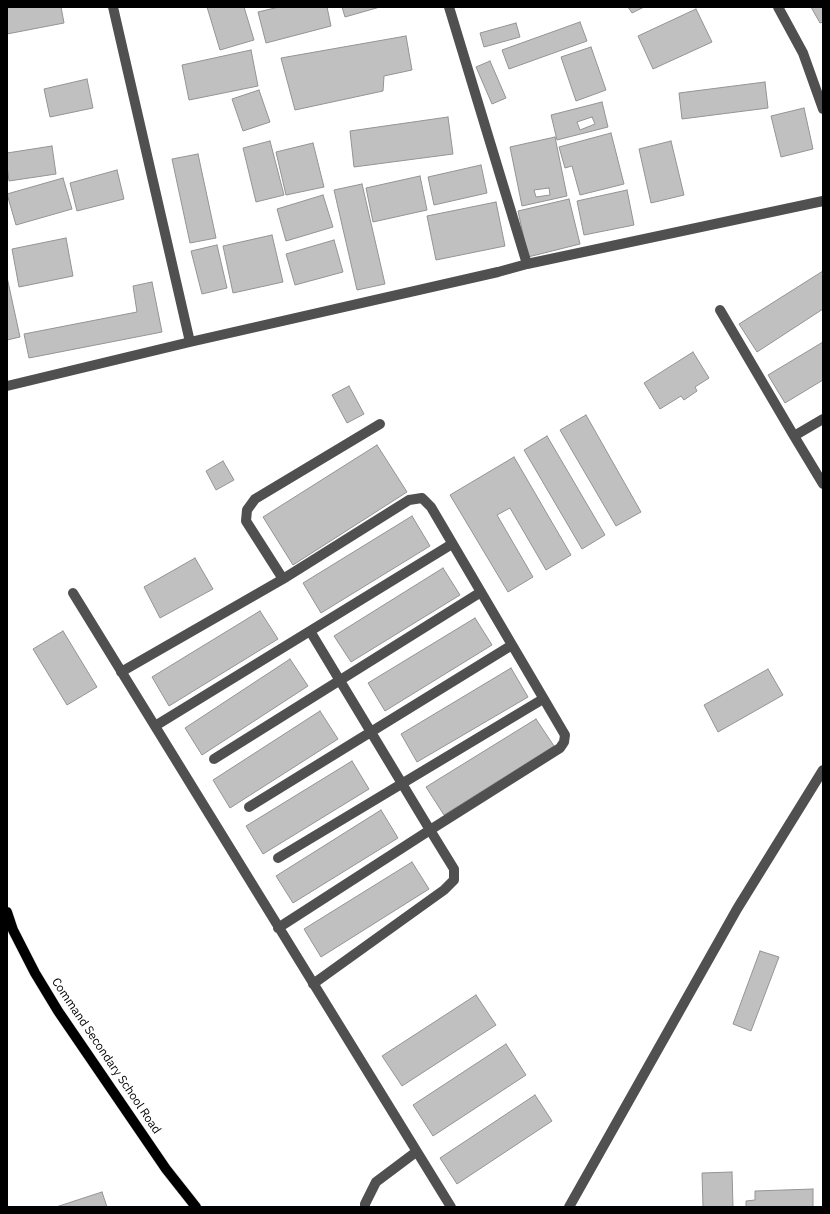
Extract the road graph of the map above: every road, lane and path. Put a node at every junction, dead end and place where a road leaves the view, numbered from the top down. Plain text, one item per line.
1 (112, 7) edge
2 (449, 7) edge
3 (778, 7) edge
4 (823, 109) edge
5 (823, 201) edge
6 (527, 264) junction
7 (720, 310) dead end
8 (190, 342) junction
9 (7, 386) edge
10 (823, 419) edge
11 (380, 424) dead end
12 (794, 436) junction
13 (823, 484) edge
14 (452, 544) junction
15 (283, 579) junction
16 (481, 592) junction
17 (73, 594) dead end
18 (310, 631) junction
19 (512, 645) junction
20 (121, 672) junction
21 (340, 681) junction
22 (543, 699) junction
23 (154, 726) junction
24 (371, 732) junction
25 (214, 759) dead end
26 (823, 770) edge
27 (402, 783) junction
28 (249, 807) dead end
29 (430, 830) junction
30 (278, 858) dead end
31 (7, 912) edge
32 (278, 928) junction
33 (10, 932) edge
34 (313, 984) junction
35 (416, 1152) junction
36 (196, 1207) edge
37 (365, 1207) edge
38 (451, 1207) edge
39 (569, 1207) edge

1 - 8 street
2 - 6 street
3 - 4 street
5 - 6 street
6 - 8 street
7 - 12 street
8 - 9 street
10 - 12 street
11 - 15 street
12 - 13 street
14 - 15 street
14 - 16 street
14 - 18 street
15 - 20 street
16 - 19 street
16 - 21 street
17 - 20 street
18 - 21 street
18 - 23 street
19 - 22 street
19 - 24 street
20 - 23 street
21 - 24 street
21 - 25 street
22 - 27 street
22 - 29 street
23 - 32 street
24 - 27 street
24 - 28 street
26 - 39 street
27 - 29 street
27 - 30 street
29 - 32 street
29 - 34 street
31 - 33 main road, Command Secondary School Road
32 - 34 street
33 - 36 main road, Command Secondary School Road
34 - 35 street
35 - 37 street
35 - 38 street

